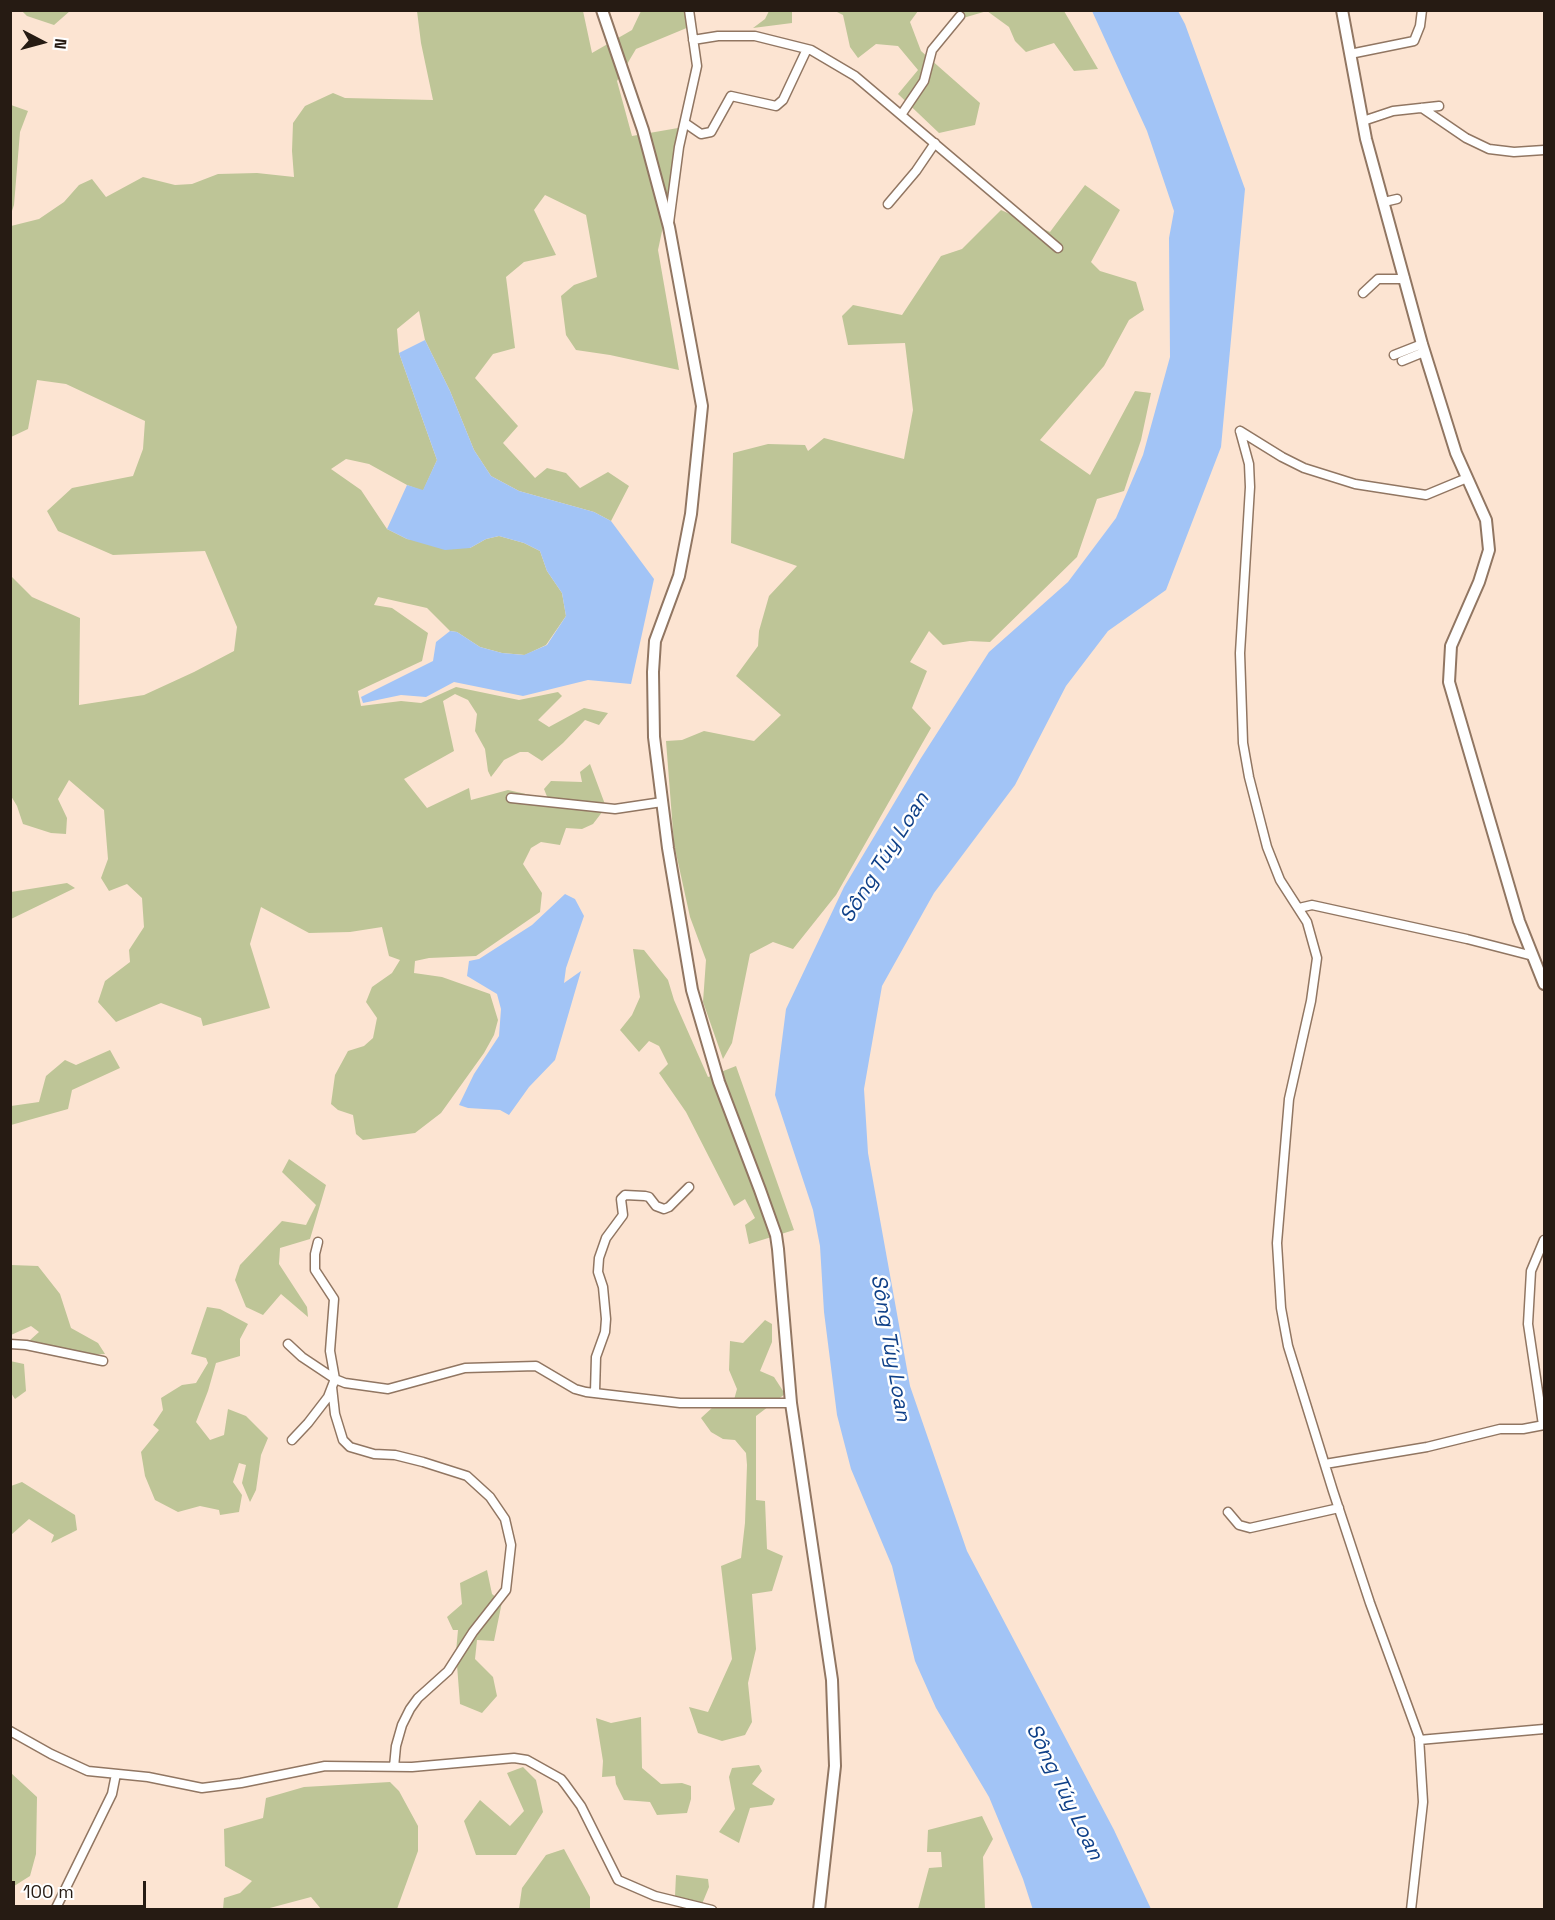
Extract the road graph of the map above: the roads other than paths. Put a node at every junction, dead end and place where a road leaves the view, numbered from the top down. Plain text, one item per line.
1 (602, 10) edge
2 (689, 10) edge
3 (1342, 10) edge
4 (1422, 10) edge
5 (960, 16) dead end
6 (693, 40) junction
7 (807, 50) junction
8 (1350, 54) junction
9 (1439, 106) dead end
10 (1422, 108) junction
11 (901, 115) junction
12 (1363, 121) junction
13 (685, 123) junction
14 (935, 143) junction
15 (1545, 150) edge
16 (1397, 199) dead end
17 (1384, 202) junction
18 (888, 204) dead end
19 (669, 227) junction
20 (1058, 248) dead end
21 (1405, 279) junction
22 (1363, 293) dead end
23 (1423, 348) junction
24 (1394, 355) dead end
25 (1402, 361) dead end
26 (1467, 478) junction
27 (510, 798) dead end
28 (662, 802) junction
29 (1299, 908) junction
30 (1533, 956) junction
31 (1545, 984) edge
32 (689, 1187) dead end
33 (1545, 1240) edge
34 (318, 1242) dead end
35 (10, 1344) edge
36 (288, 1344) dead end
37 (103, 1361) dead end
38 (334, 1383) junction
39 (596, 1392) junction
40 (791, 1403) junction
41 (1544, 1425) edge
42 (292, 1440) dead end
43 (1325, 1464) junction
44 (1339, 1508) junction
45 (1227, 1512) dead end
46 (1545, 1729) edge
47 (10, 1731) edge
48 (1419, 1740) junction
49 (394, 1767) junction
50 (116, 1774) junction
51 (55, 1910) edge
52 (712, 1910) edge
53 (819, 1910) edge
54 (1411, 1910) edge

1 - 19 street
2 - 6 street
3 - 8 street
4 - 8 street
5 - 11 street
6 - 7 street
6 - 13 street
7 - 11 street
7 - 13 street
8 - 12 street
9 - 10 street
10 - 12 street
10 - 15 street
11 - 14 street
12 - 17 street
13 - 19 street
14 - 18 street
14 - 20 street
16 - 17 street
17 - 21 street
19 - 28 street
21 - 22 street
21 - 23 street
23 - 24 street
23 - 25 street
23 - 26 street
26 - 29 street
26 - 30 street
27 - 28 street
28 - 40 street
29 - 30 street
29 - 43 street
30 - 31 street
32 - 39 street
33 - 41 street
34 - 38 street
35 - 37 street
36 - 38 street
38 - 39 street
38 - 42 street
38 - 49 street
39 - 40 street
40 - 53 street
41 - 43 street
43 - 44 street
44 - 45 street
44 - 48 street
46 - 48 street
47 - 50 street
48 - 54 street
49 - 50 street
49 - 52 street
50 - 51 street

